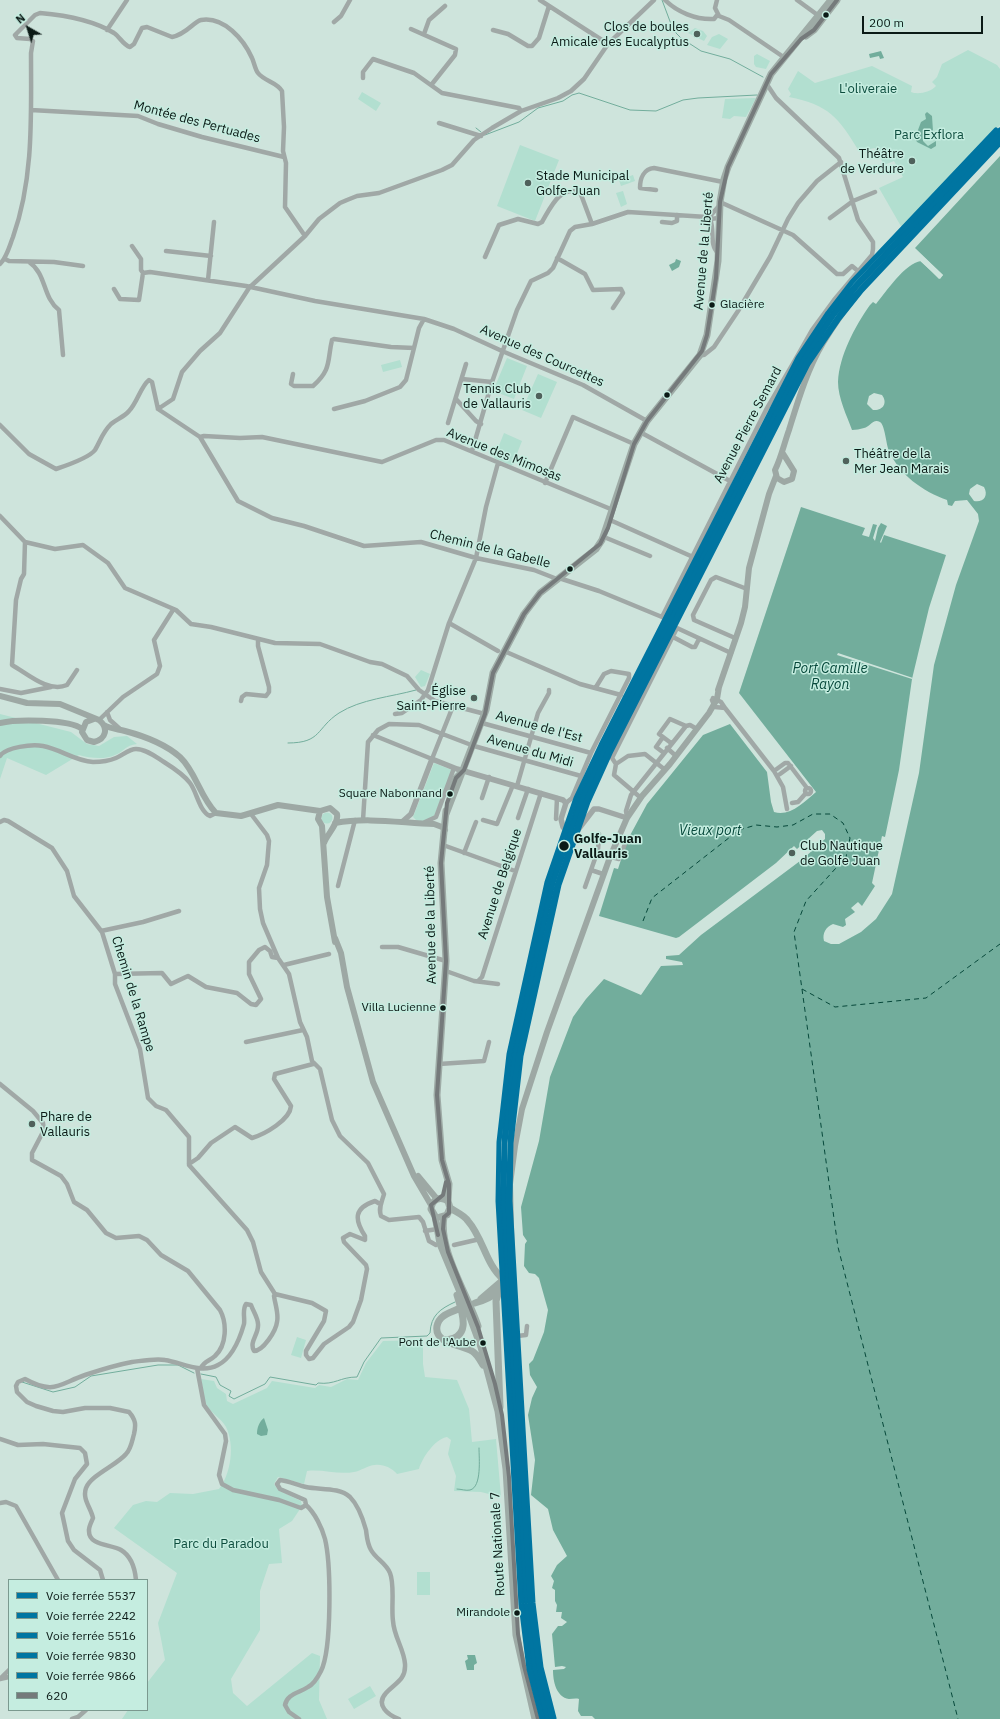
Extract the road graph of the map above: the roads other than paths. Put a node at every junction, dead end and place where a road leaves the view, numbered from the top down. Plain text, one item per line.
1 (127, 0) edge
2 (350, 0) edge
3 (540, 0) edge
4 (654, 0) edge
5 (665, 0) edge
6 (717, 0) edge
7 (797, 0) edge
8 (831, 0) edge
9 (838, 0) edge
10 (445, 6) dead end
11 (549, 6) junction
12 (718, 14) junction
13 (819, 16) junction
14 (334, 22) dead end
15 (411, 29) dead end
16 (107, 30) junction
17 (493, 30) dead end
18 (424, 34) junction
19 (801, 39) junction
20 (608, 44) junction
21 (785, 58) junction
22 (363, 78) dead end
23 (766, 83) junction
24 (432, 84) junction
25 (31, 110) junction
26 (521, 111) junction
27 (439, 123) dead end
28 (481, 136) junction
29 (1000, 140) edge
30 (284, 157) junction
31 (841, 162) junction
32 (723, 182) junction
33 (656, 190) dead end
34 (875, 192) dead end
35 (853, 201) junction
36 (719, 204) junction
37 (677, 215) junction
38 (709, 217) junction
39 (719, 218) junction
40 (830, 218) dead end
41 (214, 222) dead end
42 (662, 222) dead end
43 (592, 224) junction
44 (783, 230) junction
45 (304, 236) junction
46 (132, 246) dead end
47 (166, 251) dead end
48 (718, 253) junction
49 (211, 256) junction
50 (485, 256) dead end
51 (558, 258) junction
52 (5, 259) junction
53 (29, 262) junction
54 (0, 264) edge
55 (83, 266) dead end
56 (858, 271) junction
57 (143, 273) junction
58 (208, 280) junction
59 (250, 288) junction
60 (114, 289) dead end
61 (613, 308) dead end
62 (424, 319) junction
63 (414, 348) junction
64 (502, 351) junction
65 (63, 355) dead end
66 (700, 355) junction
67 (466, 364) dead end
68 (293, 374) dead end
69 (462, 379) junction
70 (492, 382) junction
71 (456, 399) junction
72 (334, 409) dead end
73 (158, 410) junction
74 (647, 421) junction
75 (448, 423) dead end
76 (481, 424) junction
77 (0, 425) edge
78 (640, 432) junction
79 (200, 438) junction
80 (634, 444) junction
81 (472, 451) junction
82 (782, 452) junction
83 (498, 463) junction
84 (789, 465) junction
85 (779, 466) junction
86 (777, 478) junction
87 (730, 481) junction
88 (545, 483) junction
89 (612, 510) junction
90 (0, 516) edge
91 (610, 520) junction
92 (604, 538) junction
93 (25, 542) junction
94 (650, 556) dead end
95 (693, 557) junction
96 (476, 558) junction
97 (559, 578) junction
98 (746, 589) junction
99 (173, 610) junction
100 (662, 617) joint
101 (449, 623) junction
102 (673, 637) junction
103 (735, 638) junction
104 (258, 639) junction
105 (699, 639) junction
106 (501, 651) junction
107 (731, 653) junction
108 (77, 670) dead end
109 (52, 687) junction
110 (596, 687) junction
111 (0, 689) edge
112 (549, 690) dead end
113 (425, 695) junction
114 (621, 695) junction
115 (0, 696) edge
116 (241, 701) dead end
117 (716, 702) junction
118 (453, 706) junction
119 (107, 712) junction
120 (395, 714) dead end
121 (485, 714) junction
122 (0, 723) edge
123 (101, 724) junction
124 (482, 724) junction
125 (686, 726) junction
126 (698, 727) junction
127 (82, 729) junction
128 (118, 729) junction
129 (443, 734) junction
130 (372, 735) junction
131 (531, 736) junction
132 (663, 737) junction
133 (671, 743) junction
134 (474, 746) junction
135 (665, 751) junction
136 (591, 753) junction
137 (0, 756) edge
138 (676, 756) junction
139 (432, 760) junction
140 (524, 760) junction
141 (656, 762) junction
142 (616, 764) junction
143 (791, 766) junction
144 (454, 768) junction
145 (664, 769) junction
146 (464, 770) junction
147 (774, 771) junction
148 (780, 774) dead end
149 (581, 776) junction
150 (489, 777) junction
151 (644, 777) junction
152 (652, 783) junction
153 (515, 785) junction
154 (528, 789) junction
155 (634, 791) junction
156 (541, 793) junction
157 (482, 798) dead end
158 (641, 798) junction
159 (566, 803) junction
160 (792, 803) dead end
161 (787, 809) dead end
162 (216, 813) junction
163 (251, 814) junction
164 (319, 814) junction
165 (337, 814) junction
166 (411, 814) junction
167 (446, 817) junction
168 (518, 818) dead end
169 (627, 818) junction
170 (352, 820) junction
171 (363, 820) junction
172 (483, 820) dead end
173 (0, 822) edge
174 (402, 822) junction
175 (476, 822) dead end
176 (419, 823) junction
177 (434, 824) junction
178 (334, 825) junction
179 (322, 826) junction
180 (563, 827) dead end
181 (445, 830) junction
182 (577, 831) dead end
183 (599, 834) dead end
184 (324, 843) junction
185 (625, 844) dead end
186 (443, 845) junction
187 (464, 852) junction
188 (597, 853) junction
189 (610, 857) junction
190 (591, 870) junction
191 (515, 871) junction
192 (604, 874) junction
193 (338, 886) dead end
194 (585, 887) dead end
195 (179, 911) dead end
196 (101, 931) junction
197 (382, 947) dead end
198 (329, 954) dead end
199 (278, 958) junction
200 (446, 961) junction
201 (284, 965) junction
202 (446, 970) junction
203 (115, 974) junction
204 (478, 981) junction
205 (498, 984) dead end
206 (303, 1030) junction
207 (246, 1042) dead end
208 (490, 1042) dead end
209 (313, 1064) junction
210 (439, 1064) junction
211 (0, 1084) edge
212 (189, 1164) junction
213 (411, 1167) junction
214 (444, 1202) junction
215 (380, 1204) junction
216 (431, 1206) junction
217 (435, 1216) junction
218 (444, 1217) junction
219 (437, 1229) junction
220 (425, 1231) junction
221 (480, 1239) junction
222 (436, 1245) dead end
223 (454, 1245) dead end
224 (444, 1254) junction
225 (512, 1266) joint
226 (501, 1285) junction
227 (275, 1294) junction
228 (458, 1309) dead end
229 (527, 1326) dead end
230 (517, 1336) dead end
231 (444, 1340) junction
232 (199, 1368) junction
233 (487, 1371) junction
234 (500, 1407) junction
235 (504, 1436) junction
236 (0, 1439) edge
237 (0, 1504) edge
238 (306, 1505) junction
239 (57, 1579) edge
240 (103, 1579) edge
241 (136, 1579) edge
242 (8, 1671) edge
243 (0, 1679) edge
244 (85, 1711) edge
245 (72, 1719) edge
246 (299, 1719) edge
247 (399, 1719) edge
248 (536, 1719) edge

1 - 16 street
2 - 14 street
3 - 11 street
4 - 20 street
5 - 12 street
6 - 12 street
7 - 13 street
8 - 13 main road
9 - 19 main road
10 - 18 street
11 - 17 street
11 - 20 street
12 - 21 street
13 - 19 main road
15 - 18 street
16 - 25 street
16 - 30 street
18 - 24 street
19 - 21 main road, Avenue de la Liberté
20 - 26 street
21 - 23 main road, Avenue de la Liberté
22 - 24 street
23 - 31 street
23 - 32 main road, Avenue de la Liberté
24 - 26 street
25 - 30 street, Montée des Pertuades
25 - 52 street
26 - 28 street
27 - 28 street
28 - 45 street
29 - 82 main road
30 - 45 street
31 - 35 street
31 - 44 street
32 - 33 street
32 - 36 main road, Avenue de la Liberté
34 - 35 street
35 - 40 street
35 - 56 street, Avenue Pierre Semard
36 - 38 street
36 - 39 main road, Avenue de la Liberté
36 - 44 street
37 - 38 street
37 - 42 street
37 - 43 street
38 - 39 street
38 - 48 street
39 - 48 main road, Avenue de la Liberté
41 - 49 street
43 - 50 street
43 - 51 street
44 - 56 street
44 - 66 street
45 - 59 street
46 - 57 street
47 - 49 street
48 - 66 main road, Avenue de la Liberté
49 - 58 street
51 - 61 street
51 - 64 street
52 - 53 street
52 - 54 street
53 - 55 street
53 - 65 street
56 - 87 street, Avenue Pierre Semard
57 - 58 street, Avenue des Courcettes
57 - 60 street
58 - 59 street, Avenue des Courcettes
59 - 62 street, Avenue des Courcettes
59 - 73 street
62 - 63 street
62 - 64 street, Avenue des Courcettes
63 - 68 street
63 - 72 street
64 - 70 street
64 - 74 street, Avenue des Courcettes
66 - 74 main road, Avenue de la Liberté
67 - 69 street
69 - 70 street
69 - 71 street
70 - 76 street
71 - 75 street
71 - 76 street
73 - 77 street
73 - 79 street, Chemin de la Gabelle
74 - 78 main road, Avenue de la Liberté
76 - 81 street
78 - 80 main road, Avenue de la Liberté
78 - 87 street
79 - 81 street, Avenue des Mimosas
79 - 96 street, Chemin de la Gabelle
80 - 88 street
80 - 89 main road, Avenue de la Liberté
81 - 83 street, Avenue des Mimosas
82 - 84 main road
82 - 85 main road
83 - 88 street, Avenue des Mimosas
83 - 96 street
84 - 85 main road
84 - 86 main road
85 - 86 main road
86 - 98 main road
87 - 95 street, Avenue Pierre Semard
88 - 89 street, Avenue des Mimosas
89 - 91 main road, Avenue de la Liberté
90 - 93 street
91 - 92 main road, Avenue de la Liberté
91 - 95 street
92 - 94 street
92 - 97 main road, Avenue de la Liberté
93 - 99 street
93 - 109 street
95 - 100 street, Avenue Pierre Semard
96 - 97 street, Chemin de la Gabelle
96 - 101 street
97 - 100 street, Chemin de la Gabelle
97 - 106 main road, Avenue de la Liberté
98 - 103 main road
98 - 103 street
99 - 104 street
99 - 119 street
101 - 106 street
101 - 113 street
102 - 105 street
102 - 105 street
102 - 142 street
103 - 107 main road
104 - 113 street
104 - 116 street
105 - 107 street
106 - 110 street
106 - 121 main road, Avenue de la Liberté
107 - 117 main road
108 - 109 street
109 - 111 street
110 - 114 street
110 - 114 street
112 - 131 street
113 - 118 street
113 - 120 street
114 - 136 street
115 - 123 main road
117 - 126 main road
117 - 126 main road
117 - 147 street
118 - 121 street
118 - 129 street
119 - 123 street
119 - 128 street
121 - 124 main road, Avenue de la Liberté
122 - 127 main road
123 - 127 main road
123 - 127 main road
123 - 128 main road
124 - 131 street, Avenue de l'Est
124 - 134 main road, Avenue de la Liberté
125 - 126 street
125 - 132 street
125 - 133 street
126 - 138 main road
128 - 162 main road
129 - 130 street, Avenue du Midi
129 - 134 street, Avenue du Midi
129 - 139 street
130 - 139 street
130 - 171 street
131 - 136 street, Avenue de l'Est
131 - 140 street
132 - 133 street
132 - 135 street
133 - 135 street
134 - 140 street, Avenue du Midi
134 - 146 main road, Avenue de la Liberté
135 - 138 street
135 - 141 street
136 - 149 street
137 - 162 street
138 - 145 main road
139 - 144 street
139 - 166 street
140 - 149 street, Avenue du Midi
140 - 153 street
141 - 142 street
141 - 145 street
141 - 151 street
142 - 155 street
143 - 147 street
143 - 148 street
143 - 160 street
144 - 146 street
144 - 176 street
145 - 152 main road
146 - 150 street
146 - 167 main road, Avenue de la Liberté
147 - 161 street
149 - 159 street
150 - 153 street
150 - 157 street
151 - 152 street
151 - 155 street
152 - 158 main road
153 - 154 street
153 - 172 street
154 - 156 street
154 - 168 street
155 - 158 street
155 - 169 street
156 - 159 street
156 - 191 street, Avenue de Belgique
158 - 169 main road
159 - 180 street
162 - 163 main road
163 - 164 main road
163 - 199 street
164 - 165 main road
164 - 179 main road
165 - 170 main road
165 - 178 main road
166 - 174 street
166 - 176 street
167 - 177 main road
167 - 181 main road, Avenue de la Liberté
169 - 182 street
169 - 189 main road
170 - 171 main road
170 - 178 main road
170 - 193 street
171 - 174 main road
173 - 196 street, Chemin de la Rampe
174 - 176 main road
175 - 187 street
176 - 177 main road
177 - 181 main road
178 - 179 main road
178 - 184 main road
179 - 184 main road
181 - 186 main road, Avenue de la Liberté
183 - 188 street
184 - 213 main road
185 - 189 street
186 - 187 street
186 - 200 main road, Avenue de la Liberté
187 - 191 street
188 - 189 street
188 - 190 street
189 - 192 main road
190 - 192 street
190 - 194 street
191 - 204 street, Avenue de Belgique
192 - 225 main road
195 - 196 street
196 - 203 street, Chemin de la Rampe
197 - 200 street
198 - 201 street
199 - 201 street
199 - 203 street
200 - 202 main road, Avenue de la Liberté
201 - 206 street
202 - 204 street
202 - 210 main road, Avenue de la Liberté
203 - 212 street, Chemin de la Rampe
204 - 205 street
206 - 207 street
206 - 209 street
208 - 210 street
209 - 212 street
209 - 215 street
210 - 214 main road, Avenue de la Liberté
211 - 232 street
212 - 227 street
213 - 214 main road
213 - 216 main road
214 - 216 main road
214 - 218 main road
214 - 221 main road
215 - 220 street
215 - 227 street
216 - 217 main road
217 - 218 main road
217 - 219 main road
218 - 234 main road
219 - 220 street
219 - 224 main road
220 - 222 street
221 - 223 street
221 - 226 main road
224 - 231 main road
224 - 233 main road
225 - 226 main road
226 - 234 main road
227 - 232 street
228 - 231 main road
229 - 230 street
231 - 233 main road
232 - 238 street
232 - 241 street
233 - 235 main road
234 - 235 main road
235 - 248 main road
236 - 240 street
237 - 239 street
238 - 246 street
238 - 247 street
242 - 243 street
244 - 245 street

